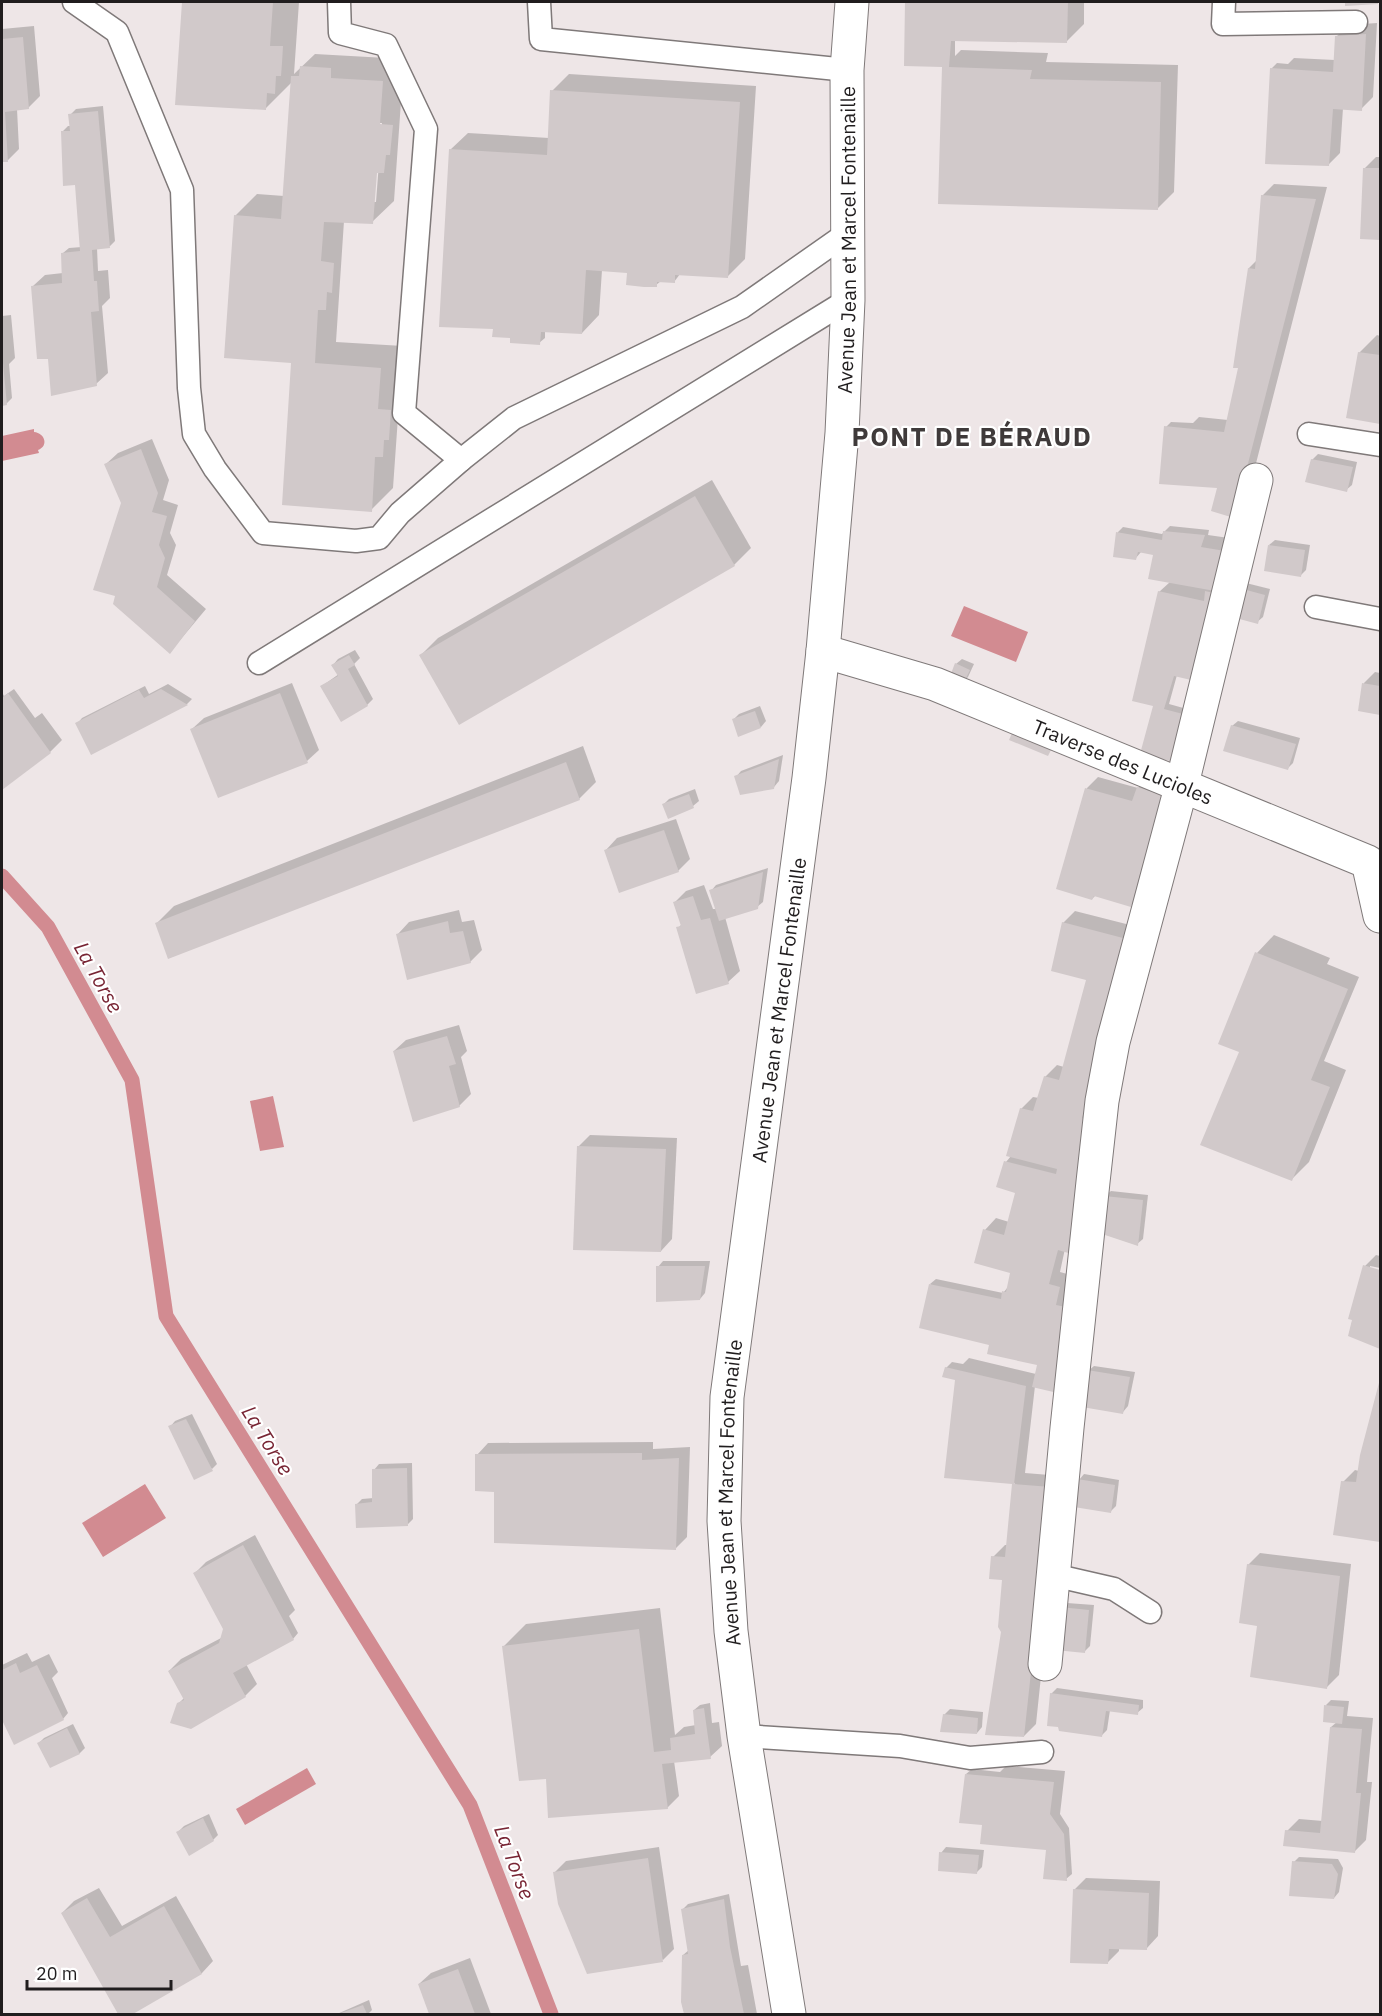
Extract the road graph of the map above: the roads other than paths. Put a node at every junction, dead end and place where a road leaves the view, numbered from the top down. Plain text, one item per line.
1 (74, 2) edge
2 (339, 2) edge
3 (539, 2) edge
4 (852, 2) edge
5 (1224, 2) edge
6 (1356, 22) dead end
7 (847, 70) junction
8 (849, 232) junction
9 (848, 300) junction
10 (1309, 434) dead end
11 (1380, 445) edge
12 (461, 460) junction
13 (1256, 480) dead end
14 (1316, 607) dead end
15 (1380, 619) edge
16 (823, 651) junction
17 (259, 663) dead end
18 (1182, 784) junction
19 (1380, 916) edge
20 (1053, 1575) junction
21 (1150, 1612) dead end
22 (1045, 1664) dead end
23 (744, 1736) junction
24 (1042, 1752) dead end
25 (789, 2014) edge

1 - 12 lane
2 - 12 lane
3 - 7 lane
4 - 7 main road, Avenue Jean et Marcel Fontenaille
5 - 6 lane
7 - 8 main road, Avenue Jean et Marcel Fontenaille
8 - 9 main road, Avenue Jean et Marcel Fontenaille
8 - 12 lane
9 - 16 main road, Avenue Jean et Marcel Fontenaille
9 - 17 lane
10 - 11 lane
13 - 18 main road
14 - 15 lane
16 - 18 main road, Traverse des Lucioles
16 - 23 main road, Avenue Jean et Marcel Fontenaille
18 - 19 main road, Traverse des Lucioles
18 - 20 main road
20 - 21 lane
20 - 22 main road
23 - 24 lane
23 - 25 main road, Avenue Jean et Marcel Fontenaille

